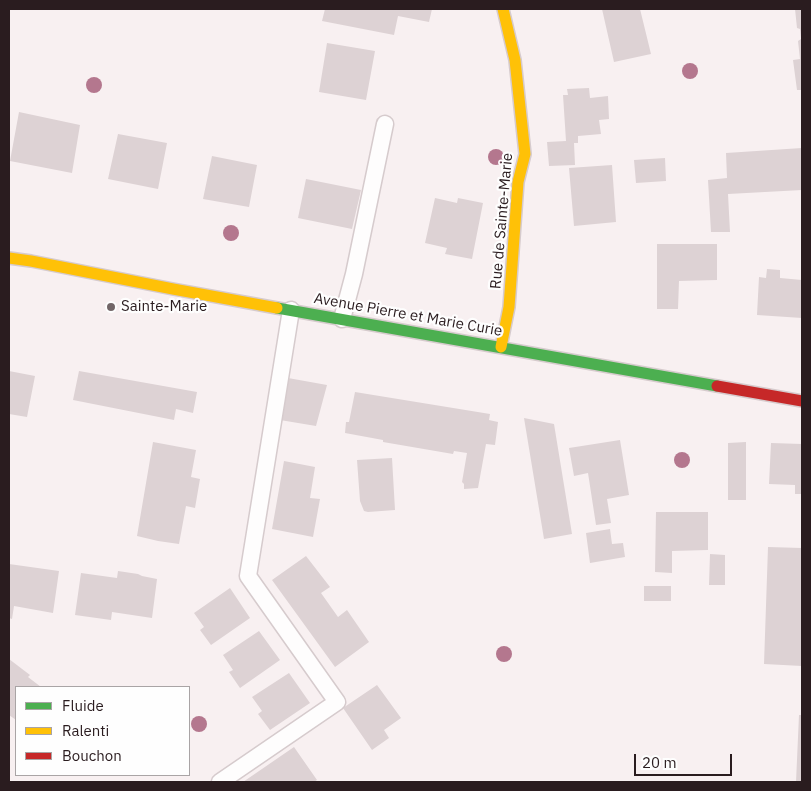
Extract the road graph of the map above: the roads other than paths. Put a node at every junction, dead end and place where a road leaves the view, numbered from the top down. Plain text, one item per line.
1 (503, 9) edge
2 (386, 124) dead end
3 (9, 258) edge
4 (291, 310) junction
5 (342, 319) junction
6 (501, 347) junction
7 (802, 401) edge
8 (220, 782) edge

1 - 6 main road, Rue de Sainte-Marie
2 - 5 lane
3 - 4 main road, Avenue Pierre et Marie Curie
4 - 5 main road, Avenue Pierre et Marie Curie
4 - 8 lane
5 - 6 main road, Avenue Pierre et Marie Curie
6 - 7 main road, Avenue Pierre et Marie Curie

